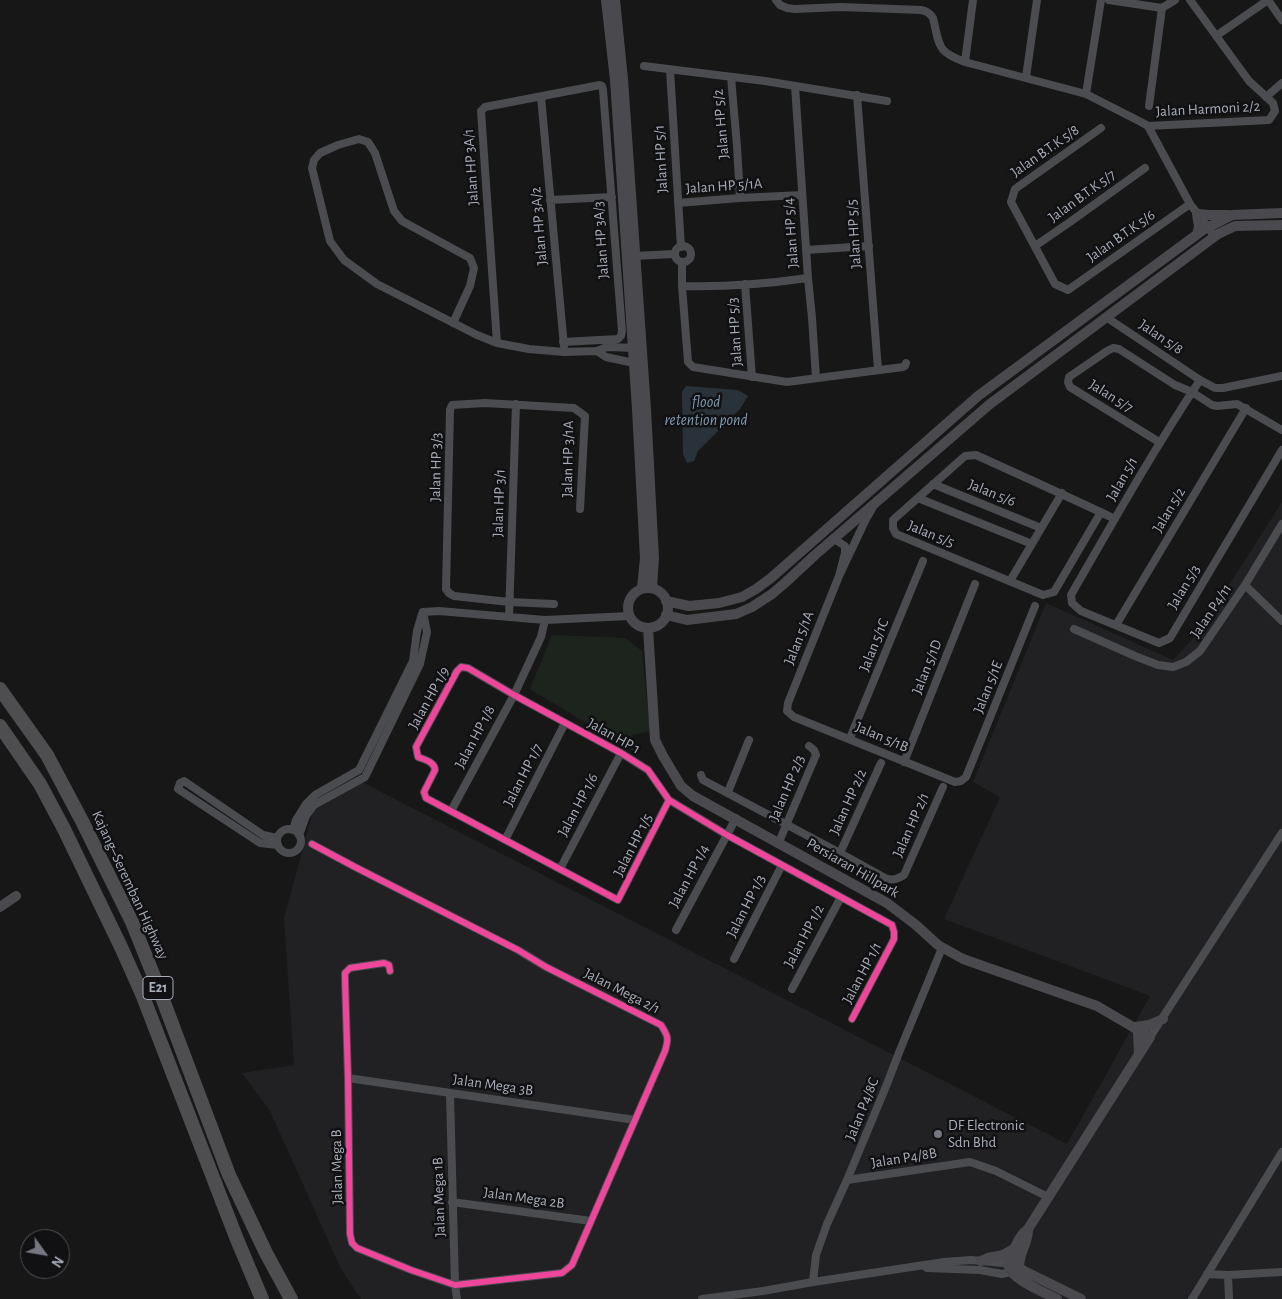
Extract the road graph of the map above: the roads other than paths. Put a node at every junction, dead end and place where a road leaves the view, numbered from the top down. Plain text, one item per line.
1 (606, 0) edge
2 (615, 0) edge
3 (776, 0) edge
4 (901, 0) edge
5 (974, 0) edge
6 (1037, 0) edge
7 (1101, 0) edge
8 (1109, 0) edge
9 (1175, 0) edge
10 (1190, 0) edge
11 (1268, 0) edge
12 (841, 3) edge
13 (1162, 8) junction
14 (902, 9) junction
15 (1282, 20) edge
16 (1216, 36) junction
17 (965, 62) junction
18 (644, 66) dead end
19 (670, 70) junction
20 (731, 77) junction
21 (1026, 77) junction
22 (1282, 83) edge
23 (600, 85) joint
24 (795, 86) junction
25 (1086, 94) junction
26 (857, 95) junction
27 (541, 97) junction
28 (1266, 97) junction
29 (887, 101) dead end
30 (1149, 106) dead end
31 (1148, 126) junction
32 (1101, 128) dead end
33 (1144, 168) dead end
34 (802, 195) junction
35 (612, 197) junction
36 (740, 198) junction
37 (550, 200) junction
38 (678, 203) junction
39 (1190, 204) junction
40 (1282, 213) edge
41 (1197, 214) junction
42 (1232, 215) junction
43 (1282, 225) edge
44 (1208, 227) junction
45 (1197, 234) junction
46 (1214, 236) junction
47 (869, 246) junction
48 (1035, 246) junction
49 (681, 247) junction
50 (806, 250) junction
51 (675, 254) junction
52 (632, 257) junction
53 (682, 262) junction
54 (808, 278) junction
55 (745, 284) junction
56 (682, 286) junction
57 (1106, 317) junction
58 (453, 323) junction
59 (563, 342) junction
60 (497, 343) junction
61 (638, 348) junction
62 (597, 351) junction
63 (564, 352) junction
64 (639, 363) junction
65 (906, 363) dead end
66 (878, 370) junction
67 (1282, 376) edge
68 (752, 377) junction
69 (816, 378) junction
70 (1200, 380) junction
71 (1192, 392) junction
72 (978, 396) junction
73 (516, 404) junction
74 (990, 404) junction
75 (1246, 408) junction
76 (1282, 430) edge
77 (1159, 442) junction
78 (1282, 450) edge
79 (933, 484) junction
80 (888, 492) junction
81 (868, 493) junction
82 (1062, 494) junction
83 (918, 498) junction
84 (875, 503) junction
85 (580, 509) dead end
86 (1100, 512) junction
87 (1115, 519) junction
88 (1282, 524) edge
89 (1041, 528) junction
90 (844, 530) junction
91 (834, 538) junction
92 (1032, 544) junction
93 (923, 561) dead end
94 (839, 576) junction
95 (1010, 581) junction
96 (975, 584) dead end
97 (1244, 585) junction
98 (647, 588) junction
99 (1071, 595) joint
100 (666, 601) junction
101 (508, 602) junction
102 (554, 604) dead end
103 (1035, 606) dead end
104 (423, 612) junction
105 (666, 615) junction
106 (629, 616) junction
107 (509, 617) junction
108 (544, 620) junction
109 (1282, 621) edge
110 (1116, 625) junction
111 (650, 627) junction
112 (1074, 629) dead end
113 (468, 668) joint
114 (0, 689) edge
115 (514, 695) junction
116 (788, 711) joint
117 (394, 718) junction
118 (384, 721) junction
119 (565, 723) junction
120 (0, 726) edge
121 (850, 738) junction
122 (749, 740) dead end
123 (809, 746) dead end
124 (621, 753) junction
125 (904, 762) junction
126 (881, 763) dead end
127 (701, 775) dead end
128 (966, 777) joint
129 (943, 787) dead end
130 (728, 792) junction
131 (669, 800) junction
132 (451, 811) junction
133 (736, 818) junction
134 (786, 824) junction
135 (296, 833) junction
136 (1282, 833) edge
137 (727, 835) junction
138 (505, 840) junction
139 (277, 842) junction
140 (779, 842) junction
141 (312, 844) dead end
142 (840, 853) junction
143 (782, 865) junction
144 (560, 870) junction
145 (16, 896) dead end
146 (840, 897) junction
147 (0, 908) edge
148 (676, 930) dead end
149 (894, 939) joint
150 (942, 948) junction
151 (734, 959) dead end
152 (390, 971) dead end
153 (792, 988) dead end
154 (852, 1019) dead end
155 (1163, 1019) junction
156 (1135, 1027) junction
157 (1150, 1037) junction
158 (1139, 1054) junction
159 (348, 1078) junction
160 (450, 1094) junction
161 (634, 1120) junction
162 (1282, 1152) edge
163 (847, 1180) junction
164 (1048, 1197) junction
165 (452, 1202) junction
166 (591, 1221) junction
167 (1028, 1229) junction
168 (1015, 1248) junction
169 (981, 1261) junction
170 (912, 1267) junction
171 (1014, 1267) junction
172 (1282, 1272) edge
173 (1207, 1274) junction
174 (1228, 1275) junction
175 (813, 1282) junction
176 (455, 1285) junction
177 (262, 1299) edge
178 (291, 1299) edge
179 (457, 1299) edge
180 (702, 1299) edge
181 (1057, 1299) edge
182 (1081, 1299) edge
183 (1192, 1299) edge
184 (1229, 1299) edge

1 - 52 street
2 - 52 street
3 - 12 street
4 - 14 street
5 - 17 street
6 - 21 street
7 - 25 street
8 - 13 street
9 - 13 street
10 - 16 street, Jalan Harmoni 2/2
11 - 15 street
11 - 16 street
12 - 14 street
13 - 30 street
14 - 17 street
16 - 28 street, Jalan Harmoni 2/2
17 - 21 street
18 - 19 street
19 - 20 street
19 - 38 street, Jalan HP 5/1
20 - 24 street
20 - 36 street, Jalan HP 5/2
21 - 25 street
22 - 28 street
23 - 27 street, Jalan HP 3A/1
23 - 35 street, Jalan HP 3A/3
24 - 26 street
24 - 34 street, Jalan HP 5/4
25 - 31 street
26 - 29 street
26 - 47 street, Jalan HP 5/5
27 - 37 street, Jalan HP 3A/2
27 - 60 street, Jalan HP 3A/1
28 - 31 street, Jalan Harmoni 2/2
31 - 39 street
32 - 48 street, Jalan B.T.K 5/8
33 - 48 street, Jalan B.T.K 5/7
34 - 36 street, Jalan HP 5/1A
34 - 50 street, Jalan HP 5/4
35 - 37 street
35 - 59 street, Jalan HP 3A/3
36 - 38 street, Jalan HP 5/1A
37 - 59 street, Jalan HP 3A/2
38 - 49 street, Jalan HP 5/1
39 - 41 street
39 - 48 street, Jalan B.T.K 5/6
40 - 42 street
41 - 42 street
41 - 44 street
41 - 45 street
42 - 44 street
43 - 46 street
44 - 45 street
44 - 46 street
45 - 72 street
46 - 57 street
47 - 50 street
47 - 66 street, Jalan HP 5/5
49 - 51 street
49 - 53 street
50 - 54 street, Jalan HP 5/4
51 - 52 street
51 - 53 street
52 - 61 street
53 - 56 street
54 - 55 street
54 - 69 street, Jalan HP 5/4
55 - 56 street
55 - 68 street, Jalan HP 5/3
56 - 68 street
57 - 70 street, Jalan 5/8
57 - 74 street
58 - 58 street
58 - 60 street
59 - 63 street, Jalan HP 3A/2
60 - 63 street
61 - 62 street
61 - 64 street
62 - 63 street
62 - 64 street
64 - 98 street
65 - 66 street
66 - 69 street
67 - 70 street, Jalan 5/8
68 - 69 street
70 - 71 street, Jalan 5/1
71 - 75 street
71 - 77 street, Jalan 5/1
71 - 77 street, Jalan 5/7
72 - 74 street
72 - 81 street
73 - 85 street, Jalan HP 3/1A
73 - 101 street, Jalan HP 3/1
73 - 101 street, Jalan HP 3/3
74 - 80 street
75 - 76 street
75 - 110 street, Jalan 5/2
77 - 87 street, Jalan 5/1
78 - 110 street, Jalan 5/3
79 - 82 street, Jalan 5/5
79 - 83 street, Jalan 5/5
79 - 89 street, Jalan 5/6
80 - 81 street
80 - 84 street
81 - 90 street
81 - 100 street
82 - 86 street, Jalan 5/5
82 - 89 street
83 - 92 street
83 - 95 street, Jalan 5/5
84 - 90 street
84 - 94 street
86 - 87 street, Jalan 5/5
86 - 95 street, Jalan 5/5
87 - 99 street, Jalan 5/1
88 - 97 street, Jalan P4/11
89 - 92 street
90 - 91 street
91 - 94 street
91 - 105 street
92 - 95 street
93 - 121 street, Jalan 5/1C
94 - 116 street, Jalan 5/1A
96 - 125 street, Jalan 5/1D
97 - 109 street, Jalan P4/11
97 - 112 street, Jalan P4/11
98 - 100 street
98 - 106 street
99 - 110 street, Jalan 5/3
100 - 105 street
101 - 102 street
101 - 107 street, Jalan HP 3/1
103 - 128 street, Jalan 5/1E
104 - 107 street
104 - 117 street
104 - 118 street
105 - 111 street
106 - 108 street
106 - 111 street
107 - 108 street
108 - 115 street, Jalan HP 1/8
111 - 133 street, Persiaran Hillpark
113 - 115 street, Jalan HP 1
113 - 132 street, Jalan HP 1/9
114 - 178 highway, Kajang–Seremban Highway / E21
115 - 119 street, Jalan HP 1
115 - 132 street, Jalan HP 1/8
116 - 121 street, Jalan 5/1B
117 - 118 street
117 - 135 street
118 - 135 street
119 - 124 street, Jalan HP 1
119 - 138 street, Jalan HP 1/7
120 - 177 highway, E21
121 - 125 street, Jalan 5/1B
122 - 130 street
123 - 134 street, Jalan HP 2/3
124 - 131 street, Jalan HP 1
124 - 144 street, Jalan HP 1/6
125 - 128 street, Jalan 5/1B
126 - 142 street, Jalan HP 2/2
127 - 130 street
129 - 142 street, Jalan HP 2/1
130 - 134 street
131 - 137 street, Jalan HP 1
131 - 144 street, Jalan HP 1/5
132 - 138 street
133 - 137 street
133 - 140 street, Persiaran Hillpark
134 - 140 street, Jalan HP 2/3
134 - 142 street
135 - 139 street
135 - 139 street
136 - 155 street
137 - 143 street, Jalan HP 1
137 - 148 street, Jalan HP 1/4
138 - 144 street
139 - 139 street
140 - 150 street, Persiaran Hillpark
141 - 161 street, Jalan Mega 2/1
143 - 146 street, Jalan HP 1
143 - 151 street, Jalan HP 1/3
145 - 147 street
146 - 149 street, Jalan HP 1
146 - 153 street, Jalan HP 1/2
149 - 154 street, Jalan HP 1/1
150 - 156 street, Persiaran Hillpark
150 - 163 street, Jalan P4/8C
152 - 159 street, Jalan Mega B
155 - 156 street
155 - 157 street
156 - 157 street, Persiaran Hillpark
156 - 158 street
157 - 158 street
158 - 164 street
159 - 160 street, Jalan Mega 3B
159 - 176 street, Jalan Mega B
160 - 161 street, Jalan Mega 3B
160 - 165 street, Jalan Mega 1B
161 - 166 street, Jalan Mega 2/1
162 - 173 street
163 - 164 street, Jalan P4/8B
163 - 175 street, Jalan P4/8C
164 - 167 street
165 - 166 street, Jalan Mega 2B
165 - 176 street, Jalan Mega 1B
166 - 176 street, Jalan Mega 2/1
167 - 168 street
167 - 171 street
168 - 169 street
168 - 171 street
169 - 170 street
169 - 171 street
170 - 171 street
170 - 175 street
171 - 181 street
171 - 182 street
172 - 174 street
173 - 174 street
173 - 183 street
174 - 184 street
175 - 180 street
176 - 179 street, Jalan Mega 1B

